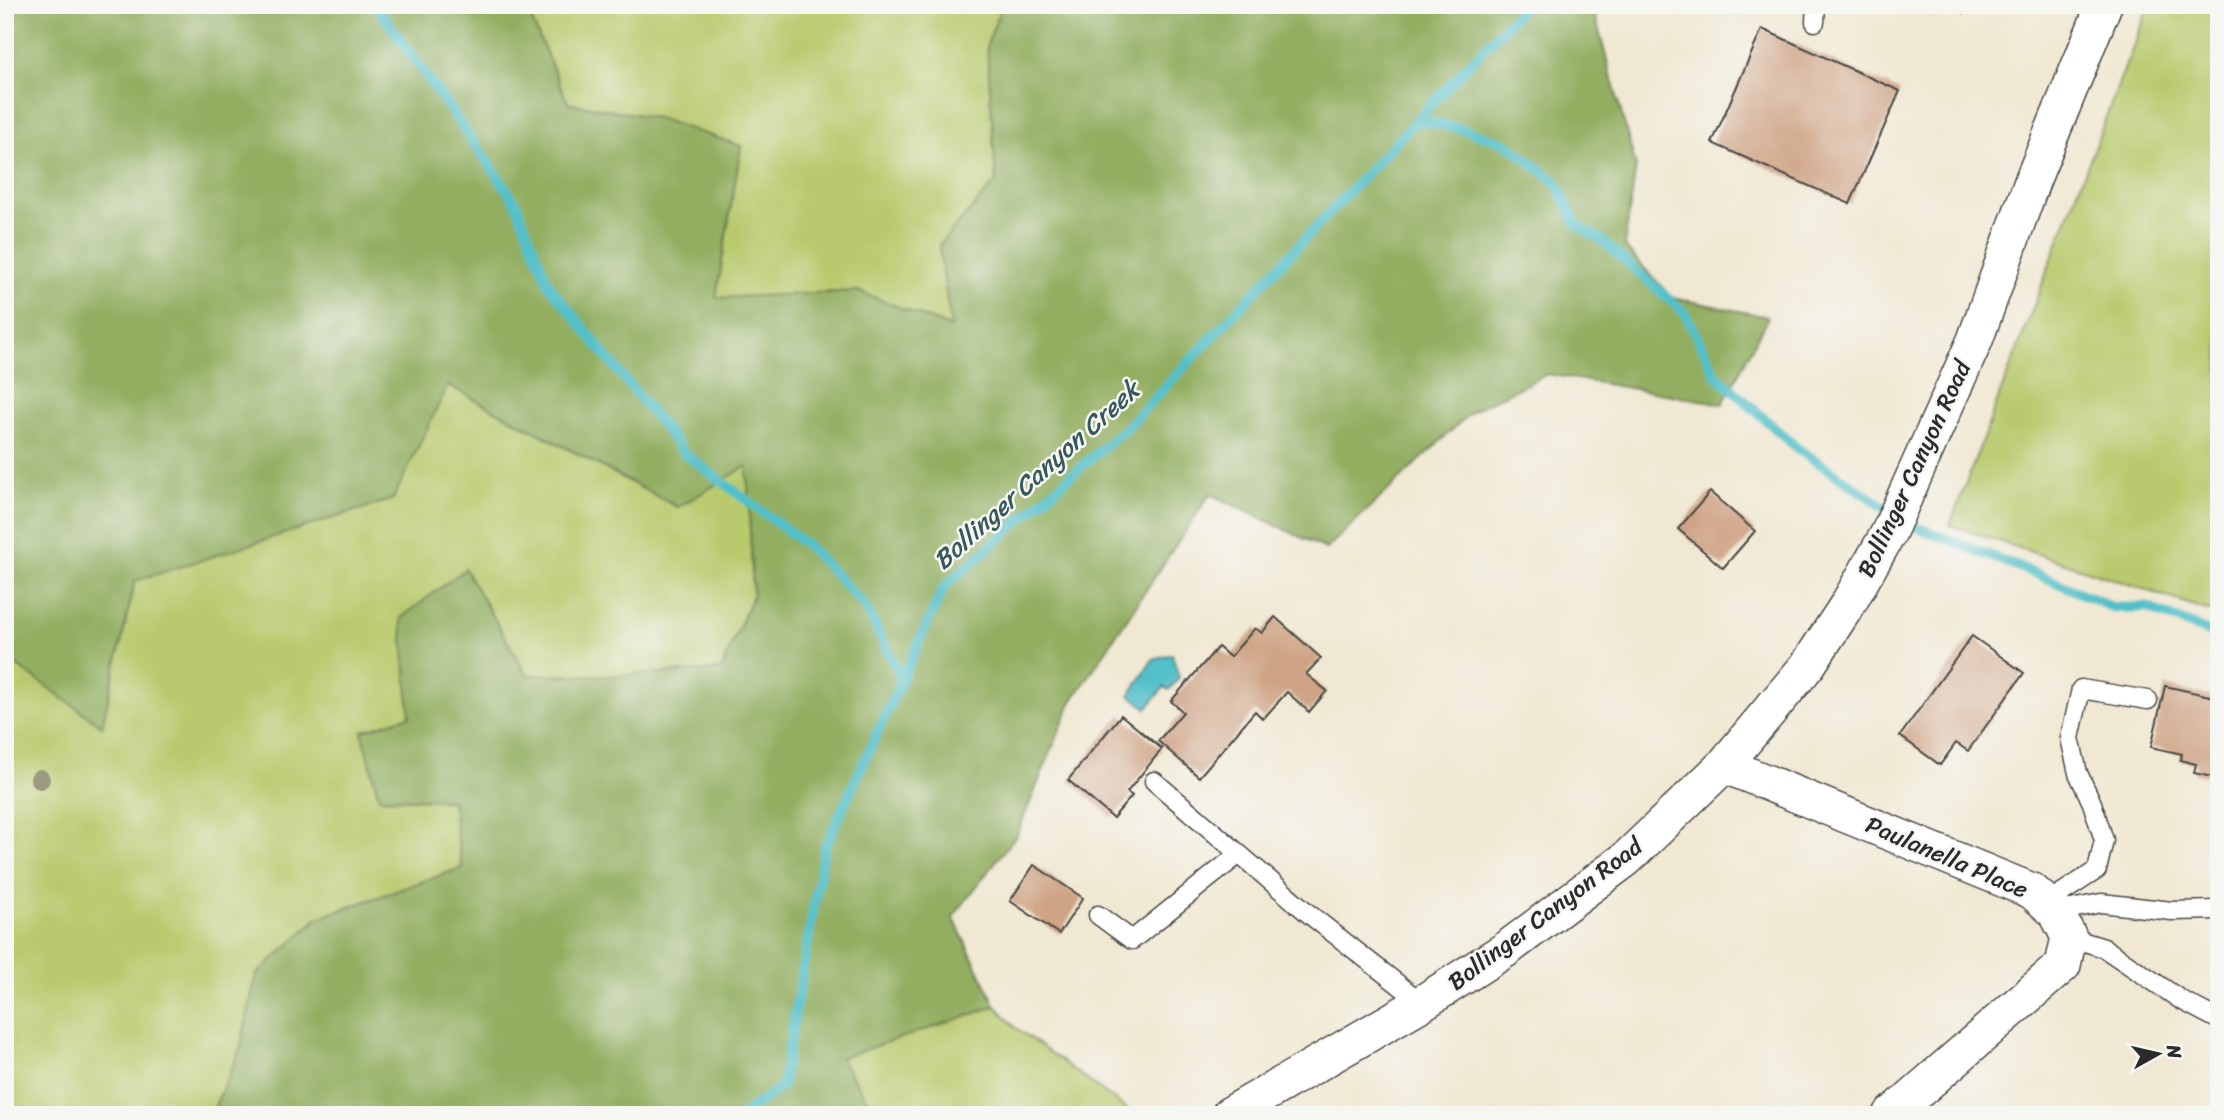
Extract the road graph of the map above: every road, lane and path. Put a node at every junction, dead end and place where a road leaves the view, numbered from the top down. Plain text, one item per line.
1 (2104, 5) edge
2 (2148, 700) dead end
3 (1724, 765) junction
4 (1154, 781) dead end
5 (1239, 854) junction
6 (2219, 911) edge
7 (1098, 915) dead end
8 (2057, 918) junction
9 (1422, 1003) junction
10 (2219, 1020) edge
11 (1229, 1115) edge
12 (1891, 1115) edge

1 - 3 street, Bollinger Canyon Road
2 - 8 lane
3 - 8 street, Paulanella Place
3 - 9 street, Bollinger Canyon Road
4 - 5 lane
5 - 7 lane
5 - 9 lane
6 - 8 lane
8 - 10 lane
8 - 12 street
9 - 11 street, Bollinger Canyon Road

